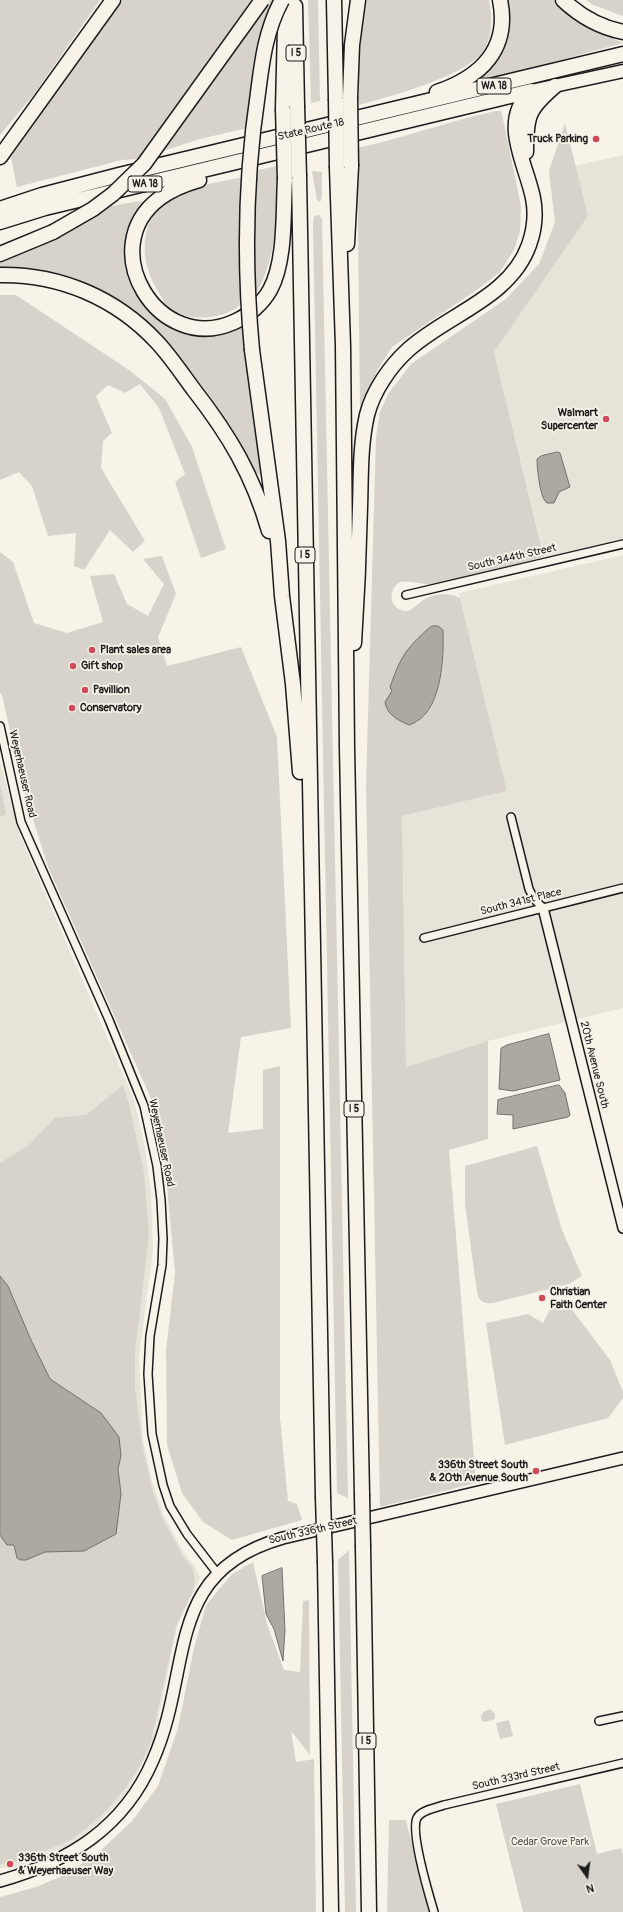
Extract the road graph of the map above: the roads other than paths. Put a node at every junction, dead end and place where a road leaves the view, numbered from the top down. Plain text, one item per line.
1 (114, 0) edge
2 (262, 0) edge
3 (282, 0) edge
4 (291, 0) edge
5 (294, 0) edge
6 (334, 0) edge
7 (358, 0) edge
8 (500, 0) edge
9 (563, 0) edge
10 (623, 32) edge
11 (623, 54) edge
12 (623, 70) edge
13 (555, 86) junction
14 (531, 91) junction
15 (365, 117) junction
16 (290, 150) junction
17 (0, 157) edge
18 (344, 167) junction
19 (526, 175) junction
20 (0, 209) edge
21 (0, 222) edge
22 (0, 254) edge
23 (0, 275) edge
24 (623, 544) edge
25 (406, 595) dead end
26 (282, 596) junction
27 (0, 726) edge
28 (347, 748) junction
29 (512, 817) dead end
30 (623, 888) edge
31 (311, 900) junction
32 (543, 908) junction
33 (424, 938) dead end
34 (623, 1228) edge
35 (623, 1458) edge
36 (217, 1573) junction
37 (623, 1716) edge
38 (599, 1721) dead end
39 (623, 1763) edge
40 (0, 1880) edge
41 (331, 1912) edge
42 (369, 1912) edge
43 (434, 1912) edge

1 - 17 highway
2 - 22 highway, bridge
3 - 26 highway, bridge
4 - 16 highway, bridge
5 - 31 highway, I 5, bridge
6 - 18 highway, I 5, bridge
7 - 18 highway, bridge
8 - 15 highway
9 - 10 highway
11 - 15 highway, State Route 18 / WA 18
12 - 13 highway, State Route 18 / WA 18
13 - 14 highway, State Route 18 / WA 18
13 - 19 highway
14 - 16 highway, State Route 18 / WA 18
14 - 19 highway
15 - 20 highway, State Route 18 / WA 18
16 - 21 highway, State Route 18 / WA 18
18 - 28 highway, I 5
19 - 28 highway
23 - 26 highway
24 - 25 street, South 344th Street
26 - 31 highway
27 - 36 street, Weyerhaeuser Road
28 - 42 highway, I 5, bridge
29 - 32 street
30 - 32 street, South 341st Place
31 - 41 highway, I 5, bridge
32 - 33 street, South 341st Place
32 - 34 street, 20th Avenue South
35 - 36 main road, South 336th Street
36 - 40 main road, South 336th Street
37 - 38 street
39 - 43 street, South 333rd Street

